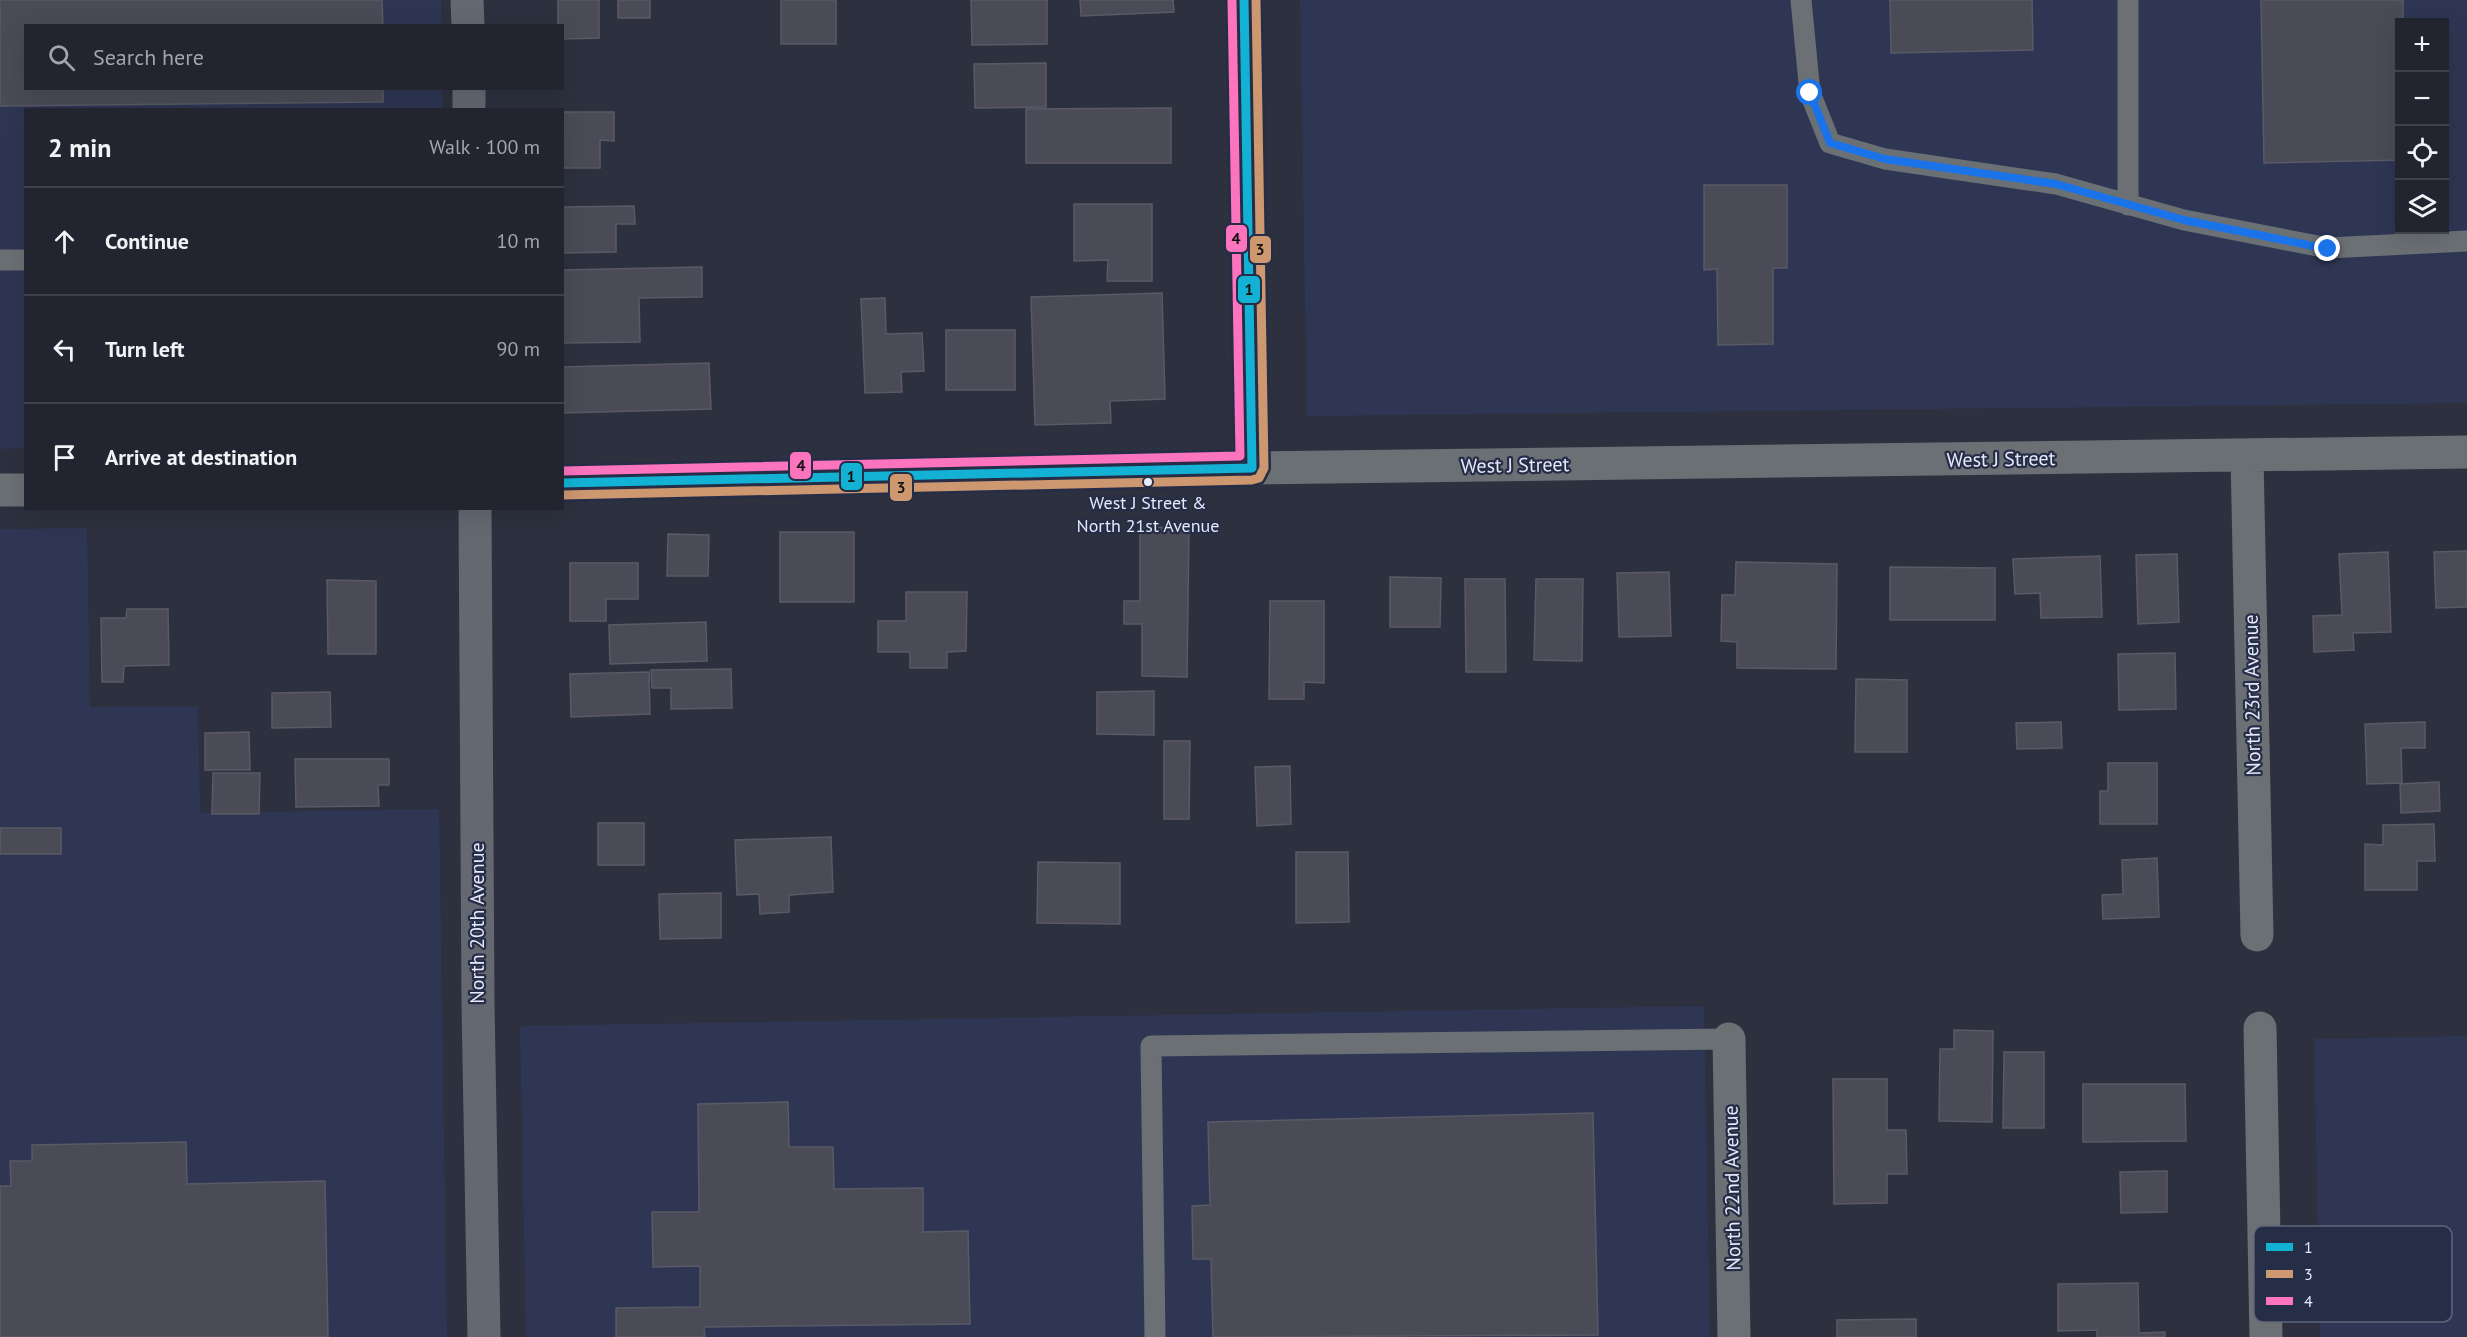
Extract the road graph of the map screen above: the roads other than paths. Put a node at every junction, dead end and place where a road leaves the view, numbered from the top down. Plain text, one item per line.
1 (467, 0) edge
2 (1244, 0) edge
3 (1801, 0) edge
4 (2128, 0) edge
5 (468, 24) edge
6 (468, 90) edge
7 (469, 108) edge
8 (2128, 205) junction
9 (2467, 241) edge
10 (0, 260) edge
11 (24, 260) edge
12 (2467, 452) edge
13 (2247, 456) junction
14 (1252, 468) junction
15 (564, 483) edge
16 (0, 490) edge
17 (24, 490) edge
18 (475, 510) edge
19 (2257, 935) dead end
20 (2260, 1028) dead end
21 (1729, 1039) joint
22 (2264, 1226) edge
23 (2266, 1322) edge
24 (484, 1337) edge
25 (1155, 1337) edge
26 (1734, 1337) edge
27 (2266, 1337) edge

1 - 5 street
2 - 14 street
3 - 8 lane
4 - 8 lane
6 - 7 street
8 - 9 lane
10 - 11 lane
12 - 13 street, West J Street
13 - 14 street, West J Street
13 - 19 street, North 23rd Avenue
14 - 15 street, West J Street
16 - 17 street
18 - 24 street, North 20th Avenue
20 - 22 street
21 - 25 lane
21 - 26 street, North 22nd Avenue
23 - 27 street

